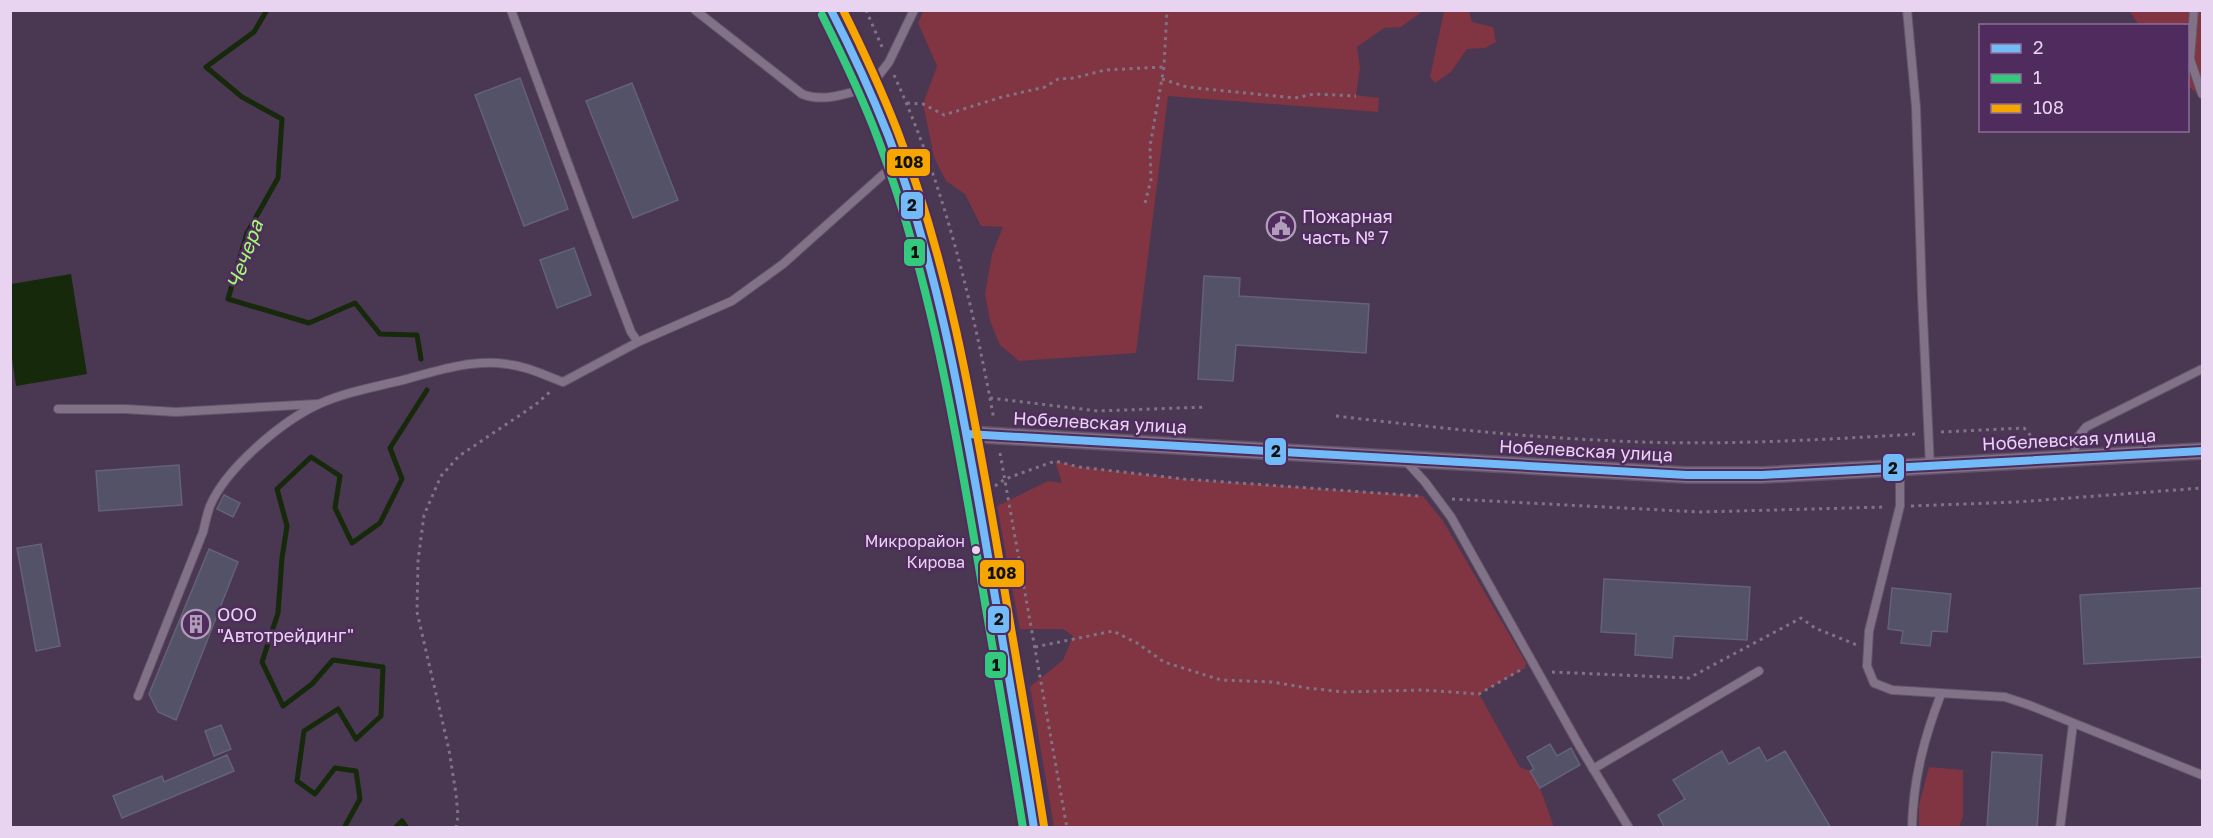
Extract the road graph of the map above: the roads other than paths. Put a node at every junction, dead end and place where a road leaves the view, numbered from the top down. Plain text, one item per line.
1 (512, 10) edge
2 (695, 10) edge
3 (831, 10) edge
4 (914, 10) edge
5 (1907, 10) edge
6 (2194, 10) edge
7 (869, 88) junction
8 (2202, 94) edge
9 (897, 162) junction
10 (638, 342) junction
11 (2202, 369) edge
12 (319, 404) junction
13 (58, 409) dead end
14 (967, 434) junction
15 (2202, 451) edge
16 (2073, 458) junction
17 (1404, 459) junction
18 (1930, 467) junction
19 (1900, 468) junction
20 (1759, 671) dead end
21 (1941, 694) junction
22 (138, 696) dead end
23 (2073, 724) junction
24 (1593, 769) junction
25 (2202, 776) edge
26 (1034, 828) edge
27 (1629, 828) edge
28 (1912, 828) edge
29 (2060, 828) edge

1 - 10 lane
2 - 7 lane
3 - 7 street
4 - 7 lane
5 - 18 lane
6 - 8 lane
7 - 9 street
9 - 10 lane
9 - 14 street
10 - 12 lane
11 - 16 lane
12 - 13 lane
12 - 22 lane
14 - 17 street, Нобелевская улица
14 - 26 street
15 - 16 street, Нобелевская улица
16 - 18 street, Нобелевская улица
17 - 19 street, Нобелевская улица
17 - 24 lane
18 - 19 street, Нобелевская улица
19 - 21 lane
20 - 24 lane
21 - 23 lane
21 - 28 lane
23 - 25 lane
23 - 29 lane
24 - 27 lane

